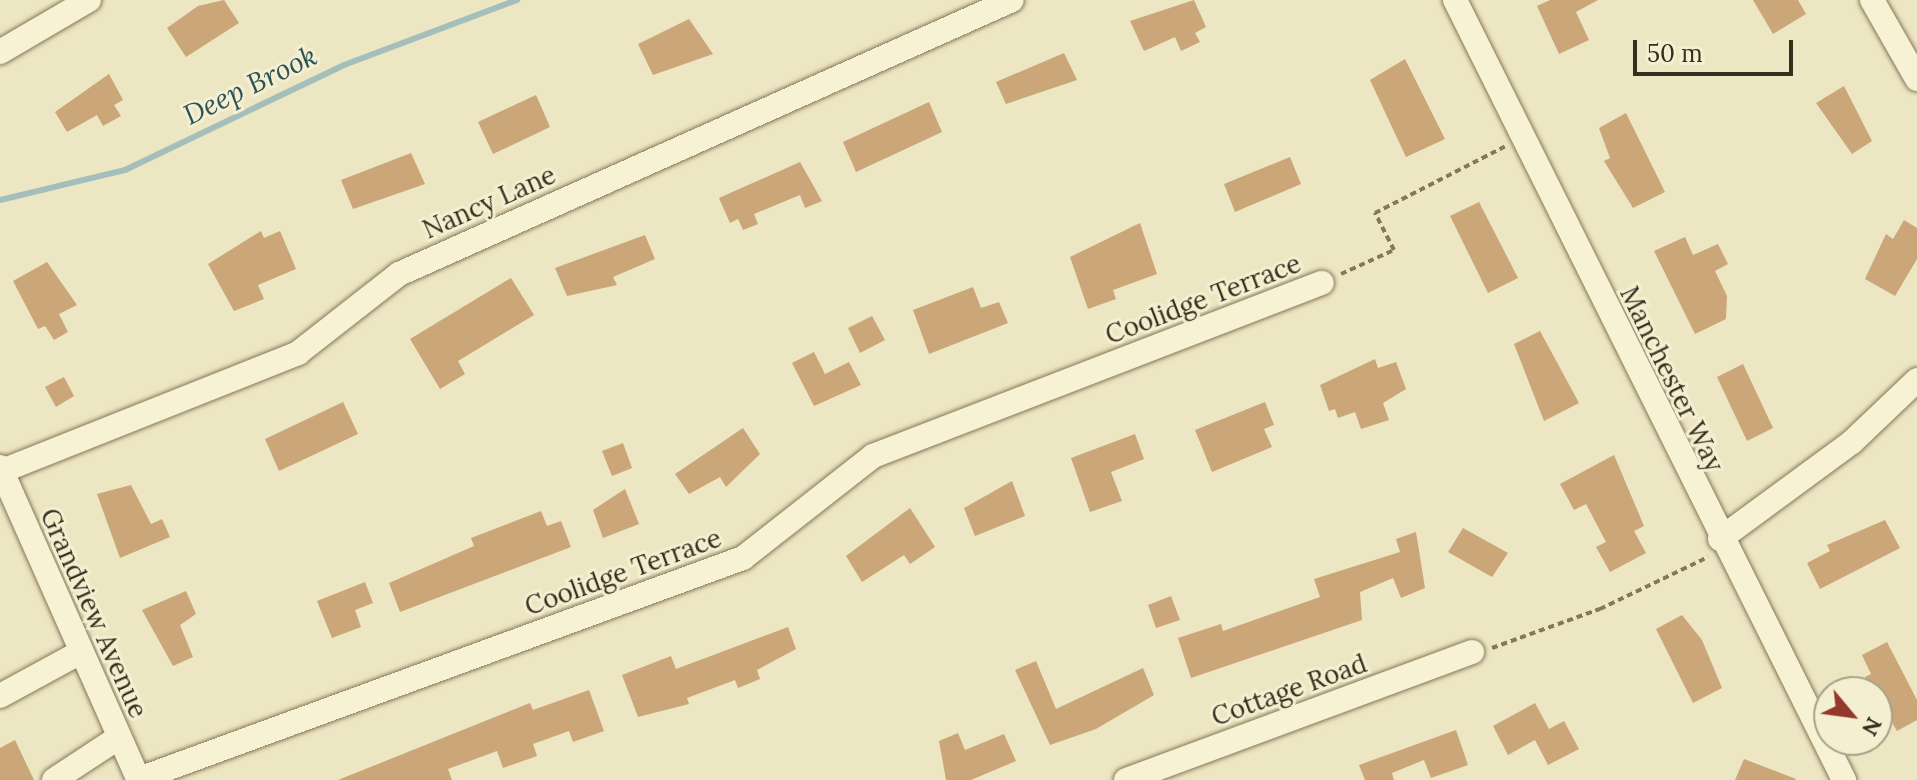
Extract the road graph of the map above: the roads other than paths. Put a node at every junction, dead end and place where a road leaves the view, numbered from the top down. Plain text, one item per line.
1 (89, 0) edge
2 (1012, 0) edge
3 (1455, 0) edge
4 (1872, 0) edge
5 (0, 52) edge
6 (1917, 79) edge
7 (1322, 283) road end
8 (1917, 380) edge
9 (1, 469) edge
10 (1722, 544) junction
11 (1472, 652) road end
12 (79, 653) junction
13 (0, 696) edge
14 (118, 738) junction
15 (54, 780) edge
16 (139, 780) edge
17 (1126, 780) edge
18 (1844, 780) edge

1 - 5 street
2 - 9 street, Nancy Lane
3 - 10 street, Manchester Way
4 - 6 street
7 - 16 street, Coolidge Terrace
8 - 10 street
9 - 12 street, Grandview Avenue
10 - 18 street, Manchester Way
11 - 17 street, Cottage Road
12 - 13 street
12 - 14 street, Grandview Avenue
14 - 15 street
14 - 16 street, Grandview Avenue

